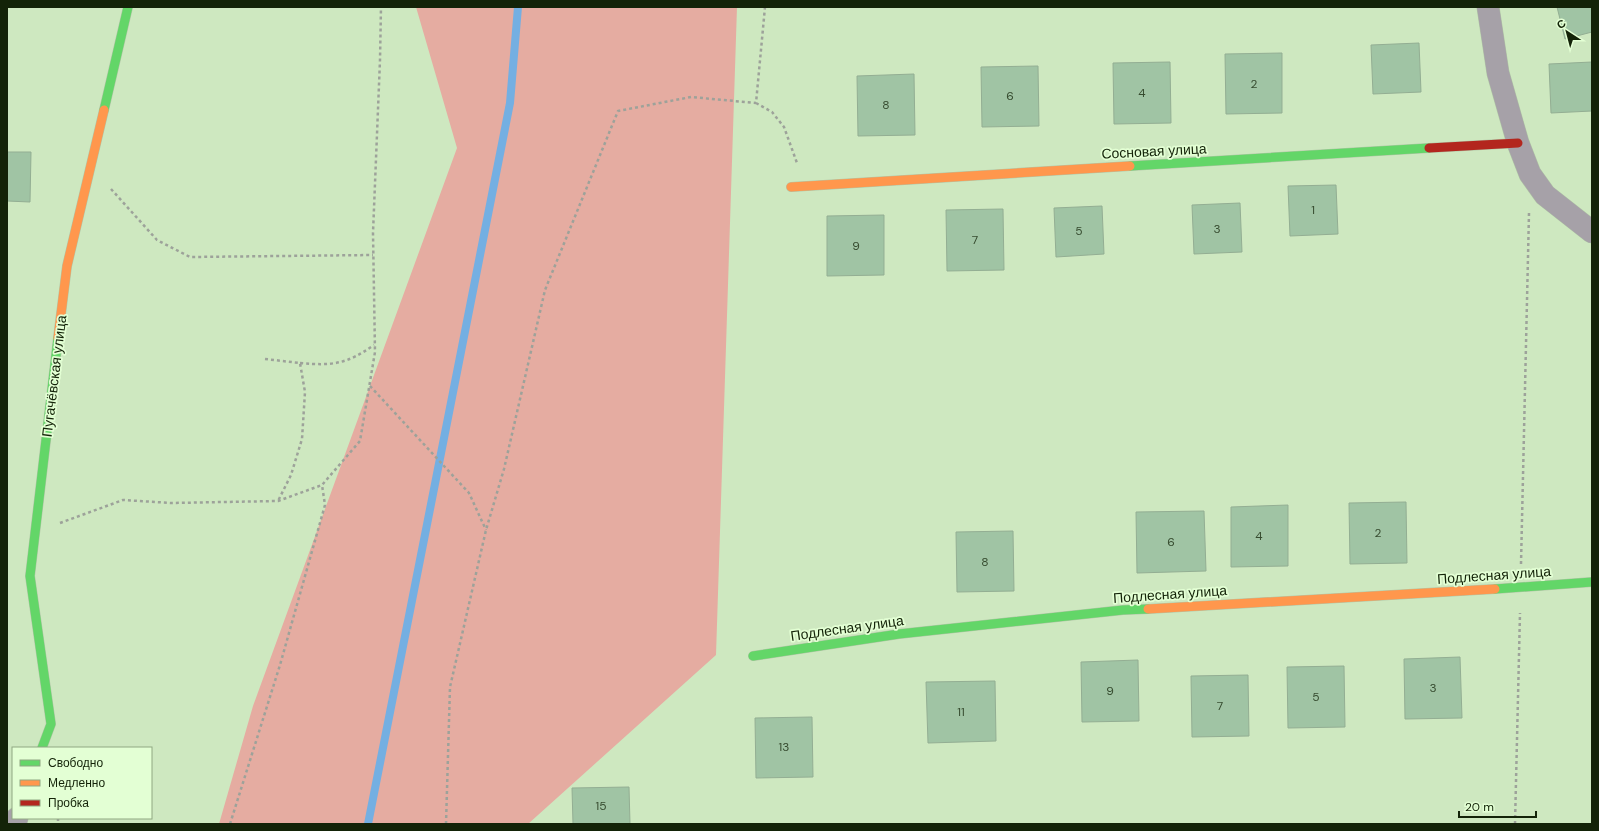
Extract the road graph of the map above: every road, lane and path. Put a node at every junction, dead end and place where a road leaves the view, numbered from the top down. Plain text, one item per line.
1 (128, 7) edge
2 (381, 7) edge
3 (765, 7) edge
4 (1488, 7) edge
5 (756, 103) junction
6 (1518, 143) junction
7 (1530, 174) junction
8 (88, 178) junction
9 (806, 186) junction
10 (791, 187) dead end
11 (1592, 232) edge
12 (373, 255) junction
13 (375, 345) junction
14 (265, 359) dead end
15 (300, 363) junction
16 (369, 385) junction
17 (322, 485) junction
18 (278, 501) junction
19 (486, 530) junction
20 (36, 533) junction
21 (1592, 582) edge
22 (1520, 588) junction
23 (752, 656) dead end
24 (42, 747) edge
25 (230, 824) edge
26 (446, 824) edge
27 (1515, 824) edge

1 - 8 street, Пугачёвская улица
2 - 12 path
3 - 5 path
4 - 6 street
5 - 9 path
5 - 19 path
6 - 7 street
6 - 9 street, Сосновая улица
7 - 11 street
7 - 22 path
8 - 12 path
8 - 20 street, Пугачёвская улица
9 - 10 street, Сосновая улица
12 - 13 path
13 - 15 path
13 - 16 path
14 - 15 path
15 - 18 path
16 - 17 path
16 - 19 path
17 - 18 path
17 - 25 path
18 - 20 path
19 - 26 path
20 - 24 street, Пугачёвская улица
21 - 22 street, Подлесная улица
22 - 23 street, Подлесная улица
22 - 27 path

